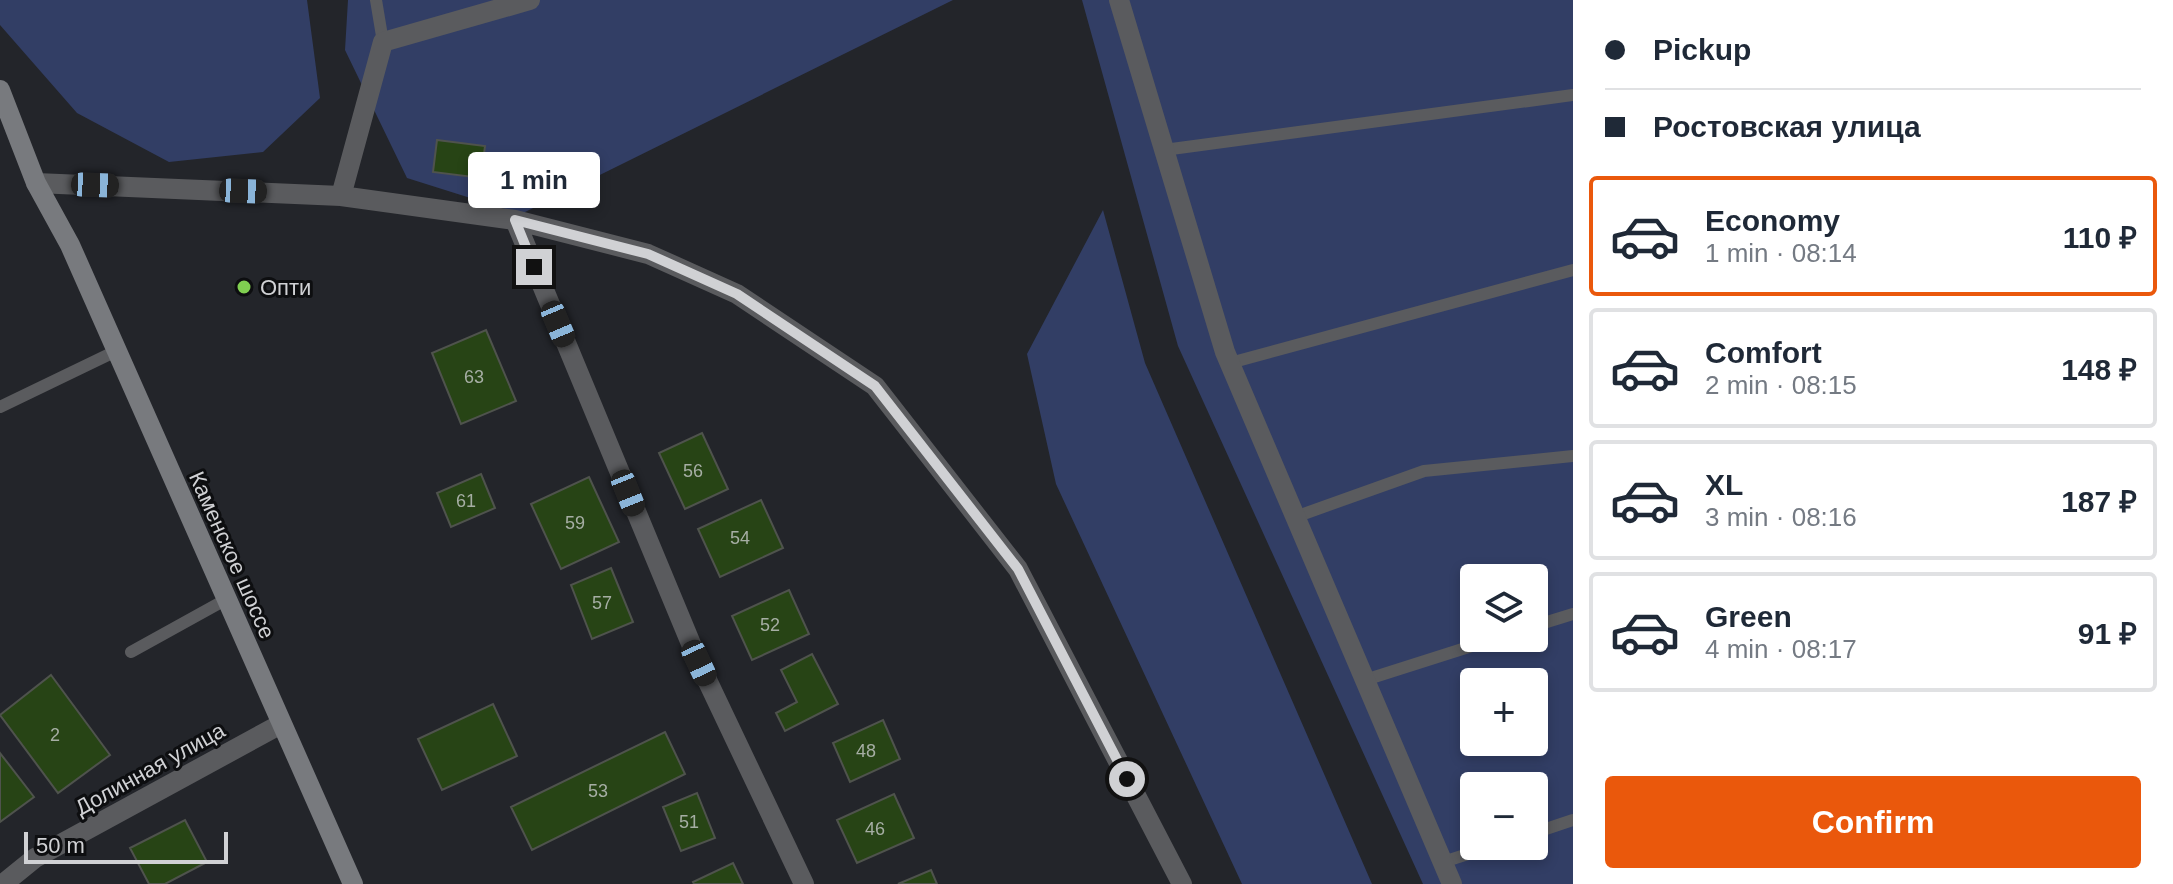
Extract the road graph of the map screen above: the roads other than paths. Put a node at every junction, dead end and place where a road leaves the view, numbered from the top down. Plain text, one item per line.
1 (376, 0) edge
2 (530, 0) edge
3 (1119, 0) edge
4 (383, 42) junction
5 (0, 90) edge
6 (1573, 95) edge
7 (1164, 150) junction
8 (36, 183) junction
9 (341, 196) junction
10 (515, 220) junction
11 (1573, 270) edge
12 (114, 352) junction
13 (1230, 363) junction
14 (0, 407) edge
15 (1573, 456) edge
16 (1295, 517) junction
17 (225, 600) junction
18 (1573, 614) edge
19 (1548, 622) edge
20 (1460, 650) edge
21 (131, 652) dead end
22 (1365, 680) junction
23 (281, 724) junction
24 (1573, 820) edge
25 (1548, 828) edge
26 (1460, 857) edge
27 (1443, 862) junction
28 (3, 884) edge
29 (353, 884) edge
30 (804, 884) edge
31 (1182, 884) edge
32 (1452, 884) edge

1 - 4 lane
2 - 4 street
3 - 7 street
4 - 9 street
5 - 8 street, Каменское шоссе
6 - 7 lane
7 - 13 street
8 - 9 street
8 - 12 street, Каменское шоссе
9 - 10 street
10 - 30 street
10 - 31 street
11 - 13 lane
12 - 14 lane
12 - 17 street, Каменское шоссе
13 - 16 street
15 - 16 lane
16 - 22 street
17 - 21 lane
17 - 23 street, Каменское шоссе
18 - 19 lane
20 - 22 lane
22 - 27 street
23 - 28 street, Долинная улица
23 - 29 street, Каменское шоссе
24 - 25 lane
26 - 27 lane
27 - 32 street

